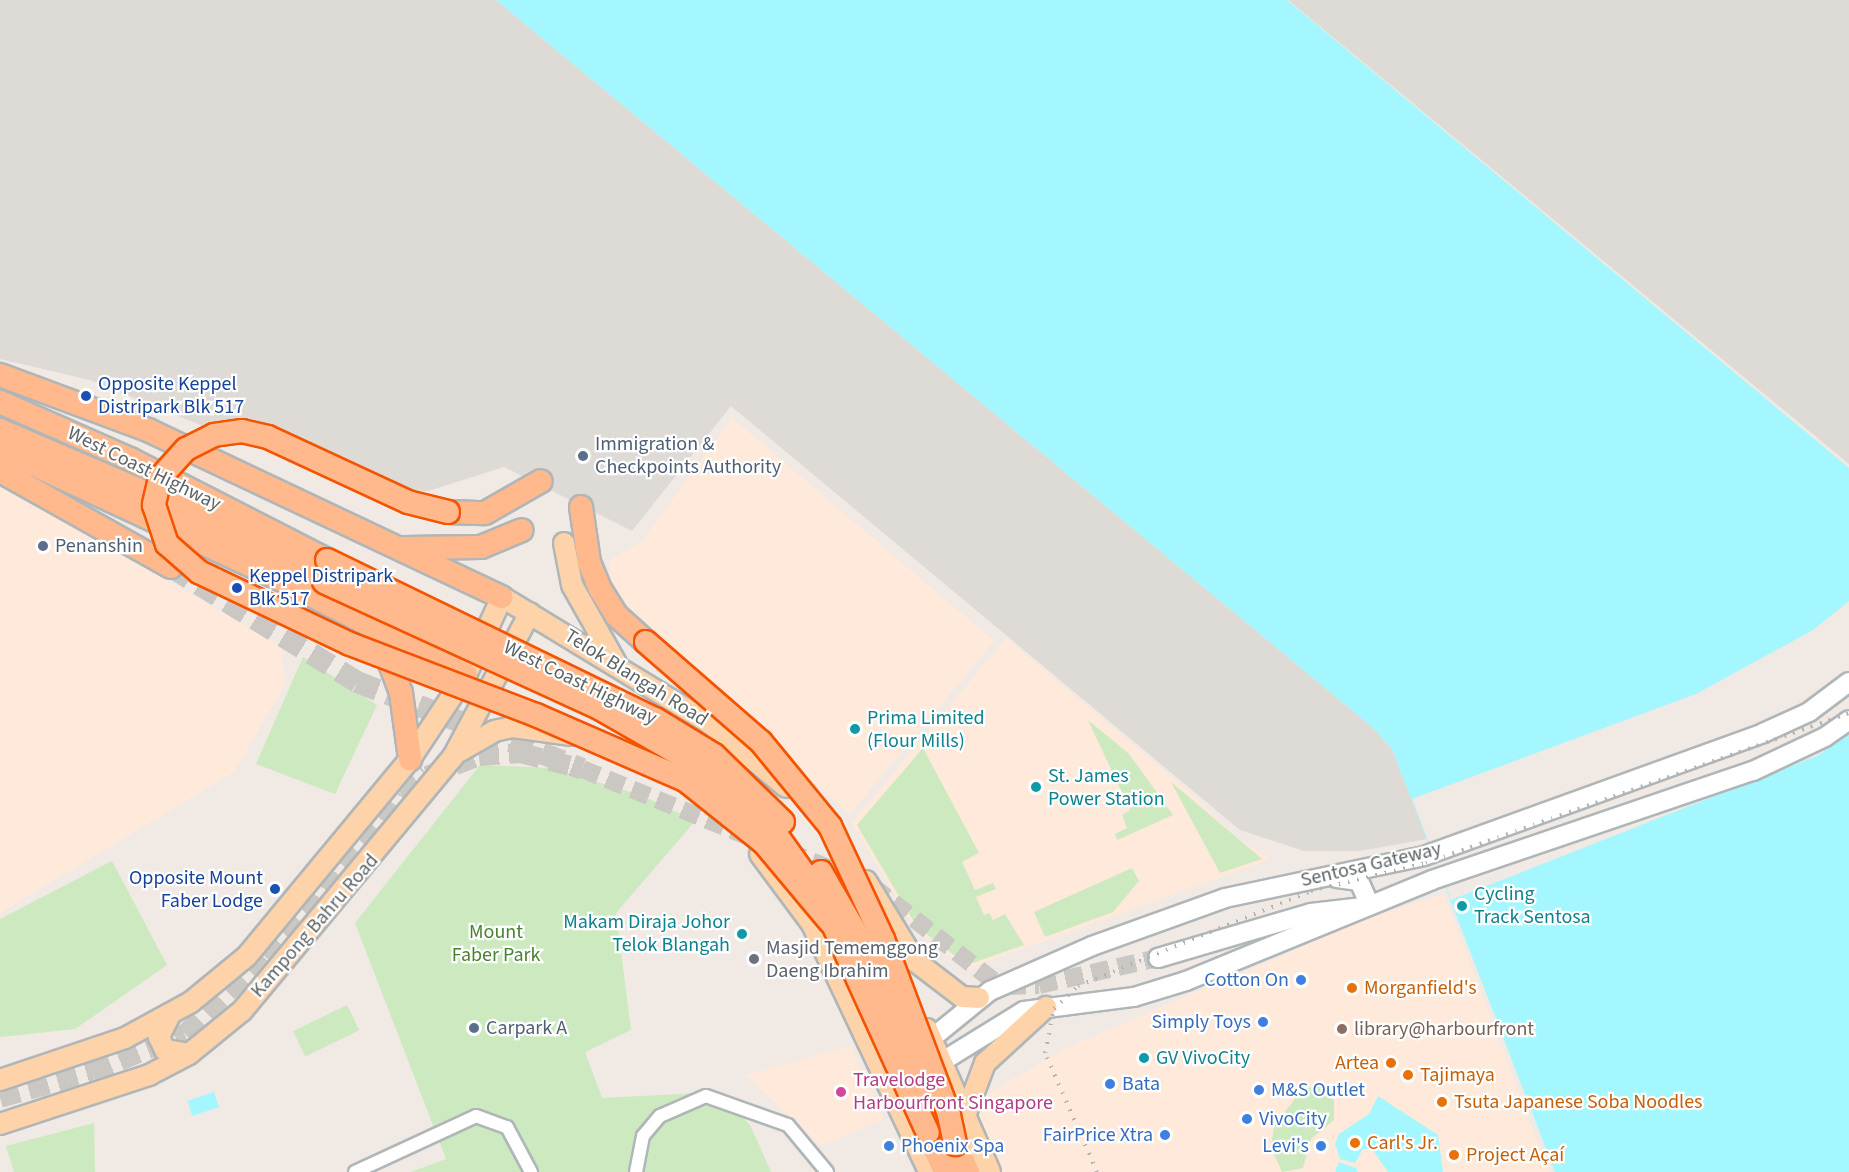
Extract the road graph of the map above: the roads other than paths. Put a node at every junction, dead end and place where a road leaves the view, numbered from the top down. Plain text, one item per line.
1 (0, 375) edge
2 (0, 402) edge
3 (0, 430) edge
4 (0, 449) edge
5 (0, 471) edge
6 (541, 481) dead end
7 (581, 507) dead end
8 (522, 530) dead end
9 (564, 543) dead end
10 (399, 548) junction
11 (171, 567) tunnel mouth
12 (325, 571) junction
13 (502, 597) junction
14 (530, 613) junction
15 (375, 630) junction
16 (617, 665) junction
17 (466, 675) junction
18 (1849, 682) edge
19 (493, 689) junction
20 (1849, 720) edge
21 (585, 737) junction
22 (453, 757) junction
23 (410, 759) junction
24 (821, 832) junction
25 (1320, 879) junction
26 (1365, 905) junction
27 (830, 922) junction
28 (1158, 958) tunnel mouth
29 (979, 998) junction
30 (1046, 1007) junction
31 (170, 1015) junction
32 (862, 1027) junction
33 (931, 1038) junction
34 (189, 1054) junction
35 (943, 1064) junction
36 (909, 1065) junction
37 (0, 1080) edge
38 (965, 1116) junction
39 (905, 1119) junction
40 (0, 1124) edge
41 (955, 1143) junction
42 (355, 1172) edge
43 (531, 1172) edge
44 (636, 1172) edge
45 (827, 1172) edge
46 (929, 1172) edge
47 (945, 1172) edge
48 (968, 1172) edge
49 (990, 1172) edge

1 - 10 highway
2 - 12 highway, West Coast Highway
3 - 12 highway, West Coast Highway
4 - 15 highway
5 - 11 highway
6 - 27 highway, bridge
7 - 41 highway, bridge
8 - 10 highway
9 - 16 main road
10 - 13 highway
12 - 27 highway, West Coast Highway, bridge
12 - 41 highway, West Coast Highway, bridge
13 - 14 main road, Telok Blangah Road
13 - 17 main road, Kampong Bahru Road
14 - 16 main road, Telok Blangah Road
14 - 19 main road, Kampong Bahru Road
15 - 17 highway
15 - 23 highway
16 - 24 main road, Telok Blangah Road
17 - 19 main road
17 - 23 main road, Kampong Bahru Road
18 - 25 main road, Sentosa Gateway
19 - 21 main road
19 - 22 main road, Kampong Bahru Road
20 - 26 main road, Sentosa Gateway
21 - 22 main road
21 - 32 main road
22 - 34 main road, Kampong Bahru Road
23 - 31 main road, Kampong Bahru Road
24 - 29 main road
24 - 33 main road, Telok Blangah Road
25 - 26 main road
25 - 29 main road, Sentosa Gateway
26 - 28 main road
26 - 30 main road, Sentosa Gateway
27 - 47 highway, West Coast Highway, bridge
29 - 33 main road, Sentosa Gateway
30 - 35 main road, Sentosa Gateway
30 - 38 main road
31 - 34 main road
31 - 37 main road, Kampong Bahru Road
32 - 36 main road
32 - 39 main road
33 - 35 main road, Telok Blangah Road
33 - 36 main road, Sentosa Gateway
34 - 40 main road, Kampong Bahru Road
35 - 36 main road, Sentosa Gateway
35 - 38 main road, Telok Blangah Road
36 - 39 main road
38 - 49 main road, Telok Blangah Road
39 - 46 main road
41 - 48 highway, West Coast Highway
42 - 43 street
44 - 45 street

